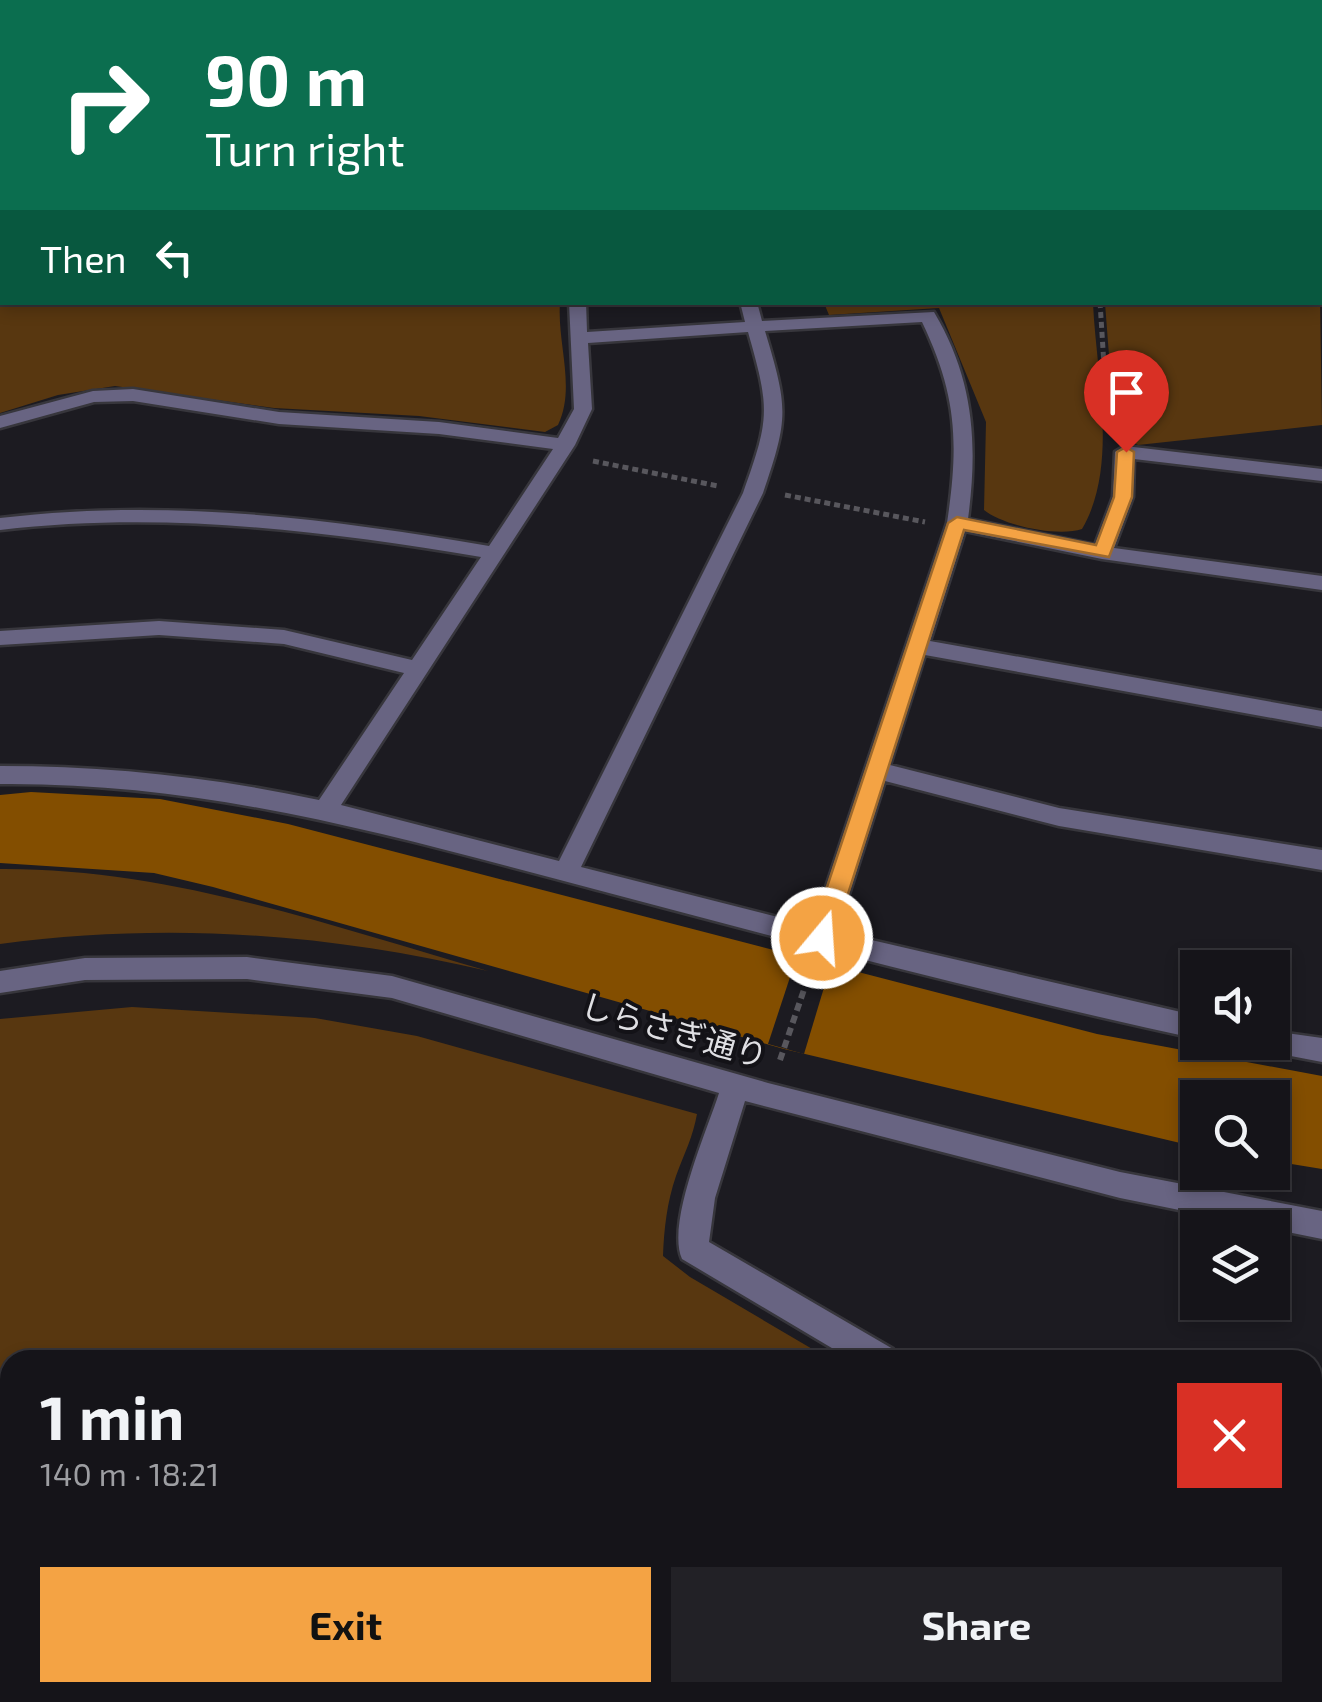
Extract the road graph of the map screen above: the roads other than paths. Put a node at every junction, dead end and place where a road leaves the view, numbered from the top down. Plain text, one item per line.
1 (578, 305) edge
2 (749, 305) edge
3 (756, 329) junction
4 (577, 338) junction
5 (0, 422) edge
6 (562, 450) junction
7 (1322, 475) edge
8 (0, 524) edge
9 (956, 526) junction
10 (494, 552) junction
11 (1102, 552) junction
12 (1322, 583) edge
13 (0, 638) edge
14 (917, 646) junction
15 (417, 669) junction
16 (1322, 719) edge
17 (876, 770) junction
18 (0, 775) edge
19 (326, 809) junction
20 (1322, 860) edge
21 (566, 872) junction
22 (817, 950) junction
23 (0, 982) edge
24 (1180, 1024) edge
25 (1290, 1045) edge
26 (1322, 1050) edge
27 (736, 1086) junction
28 (1322, 1224) edge
29 (865, 1350) edge

1 - 4 street
2 - 3 street
3 - 4 street
3 - 9 street
3 - 21 street
4 - 6 street
5 - 6 street
6 - 10 street
7 - 11 street
8 - 10 street
9 - 11 street
9 - 14 street
10 - 15 street
11 - 12 street
13 - 15 street
14 - 16 street
14 - 17 street
15 - 19 street
17 - 20 street
17 - 22 street
18 - 19 street
19 - 21 street
21 - 22 street
22 - 24 street
23 - 27 street, しらさぎ通り
25 - 26 street
27 - 28 street, しらさぎ通り
27 - 29 street

